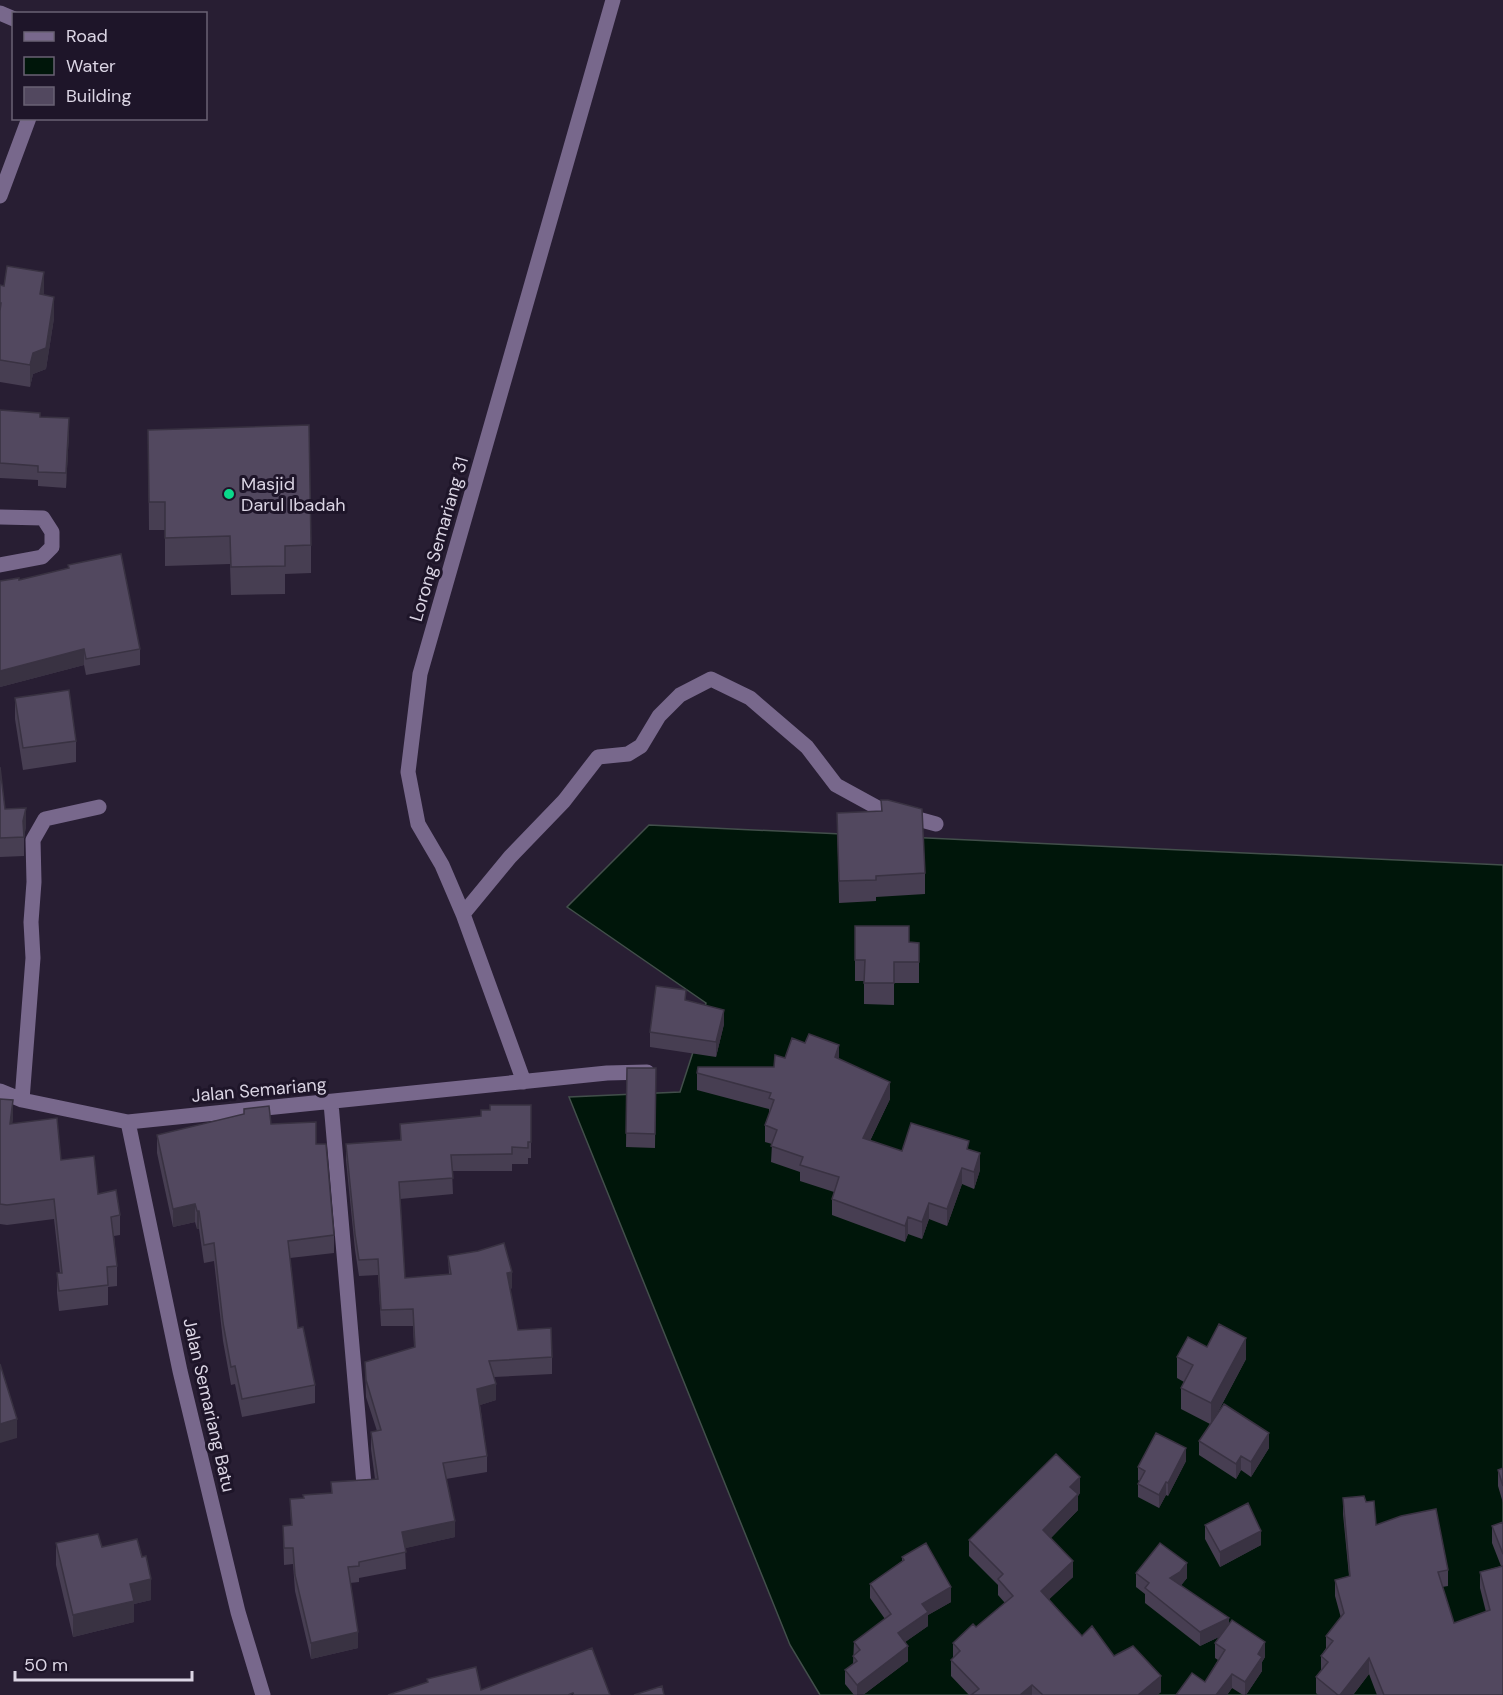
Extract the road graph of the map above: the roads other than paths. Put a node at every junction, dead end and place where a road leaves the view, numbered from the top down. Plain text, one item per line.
1 (613, 0) edge
2 (28, 120) edge
3 (0, 196) edge
4 (0, 517) edge
5 (0, 565) edge
6 (99, 807) dead end
7 (936, 824) dead end
8 (463, 914) junction
9 (647, 1072) edge
10 (524, 1082) junction
11 (0, 1092) edge
12 (22, 1100) junction
13 (331, 1103) junction
14 (128, 1122) junction
15 (364, 1485) edge
16 (263, 1695) edge

1 - 8 street, Lorong Semariang 31
2 - 3 street
4 - 5 street
6 - 12 street
7 - 8 street
8 - 10 street, Lorong Semariang 31
9 - 10 street, Jalan Semariang
10 - 13 street, Jalan Semariang
11 - 12 street, Jalan Semariang
12 - 14 street, Jalan Semariang
13 - 14 street, Jalan Semariang
13 - 15 street
14 - 16 street, Jalan Semariang Batu

